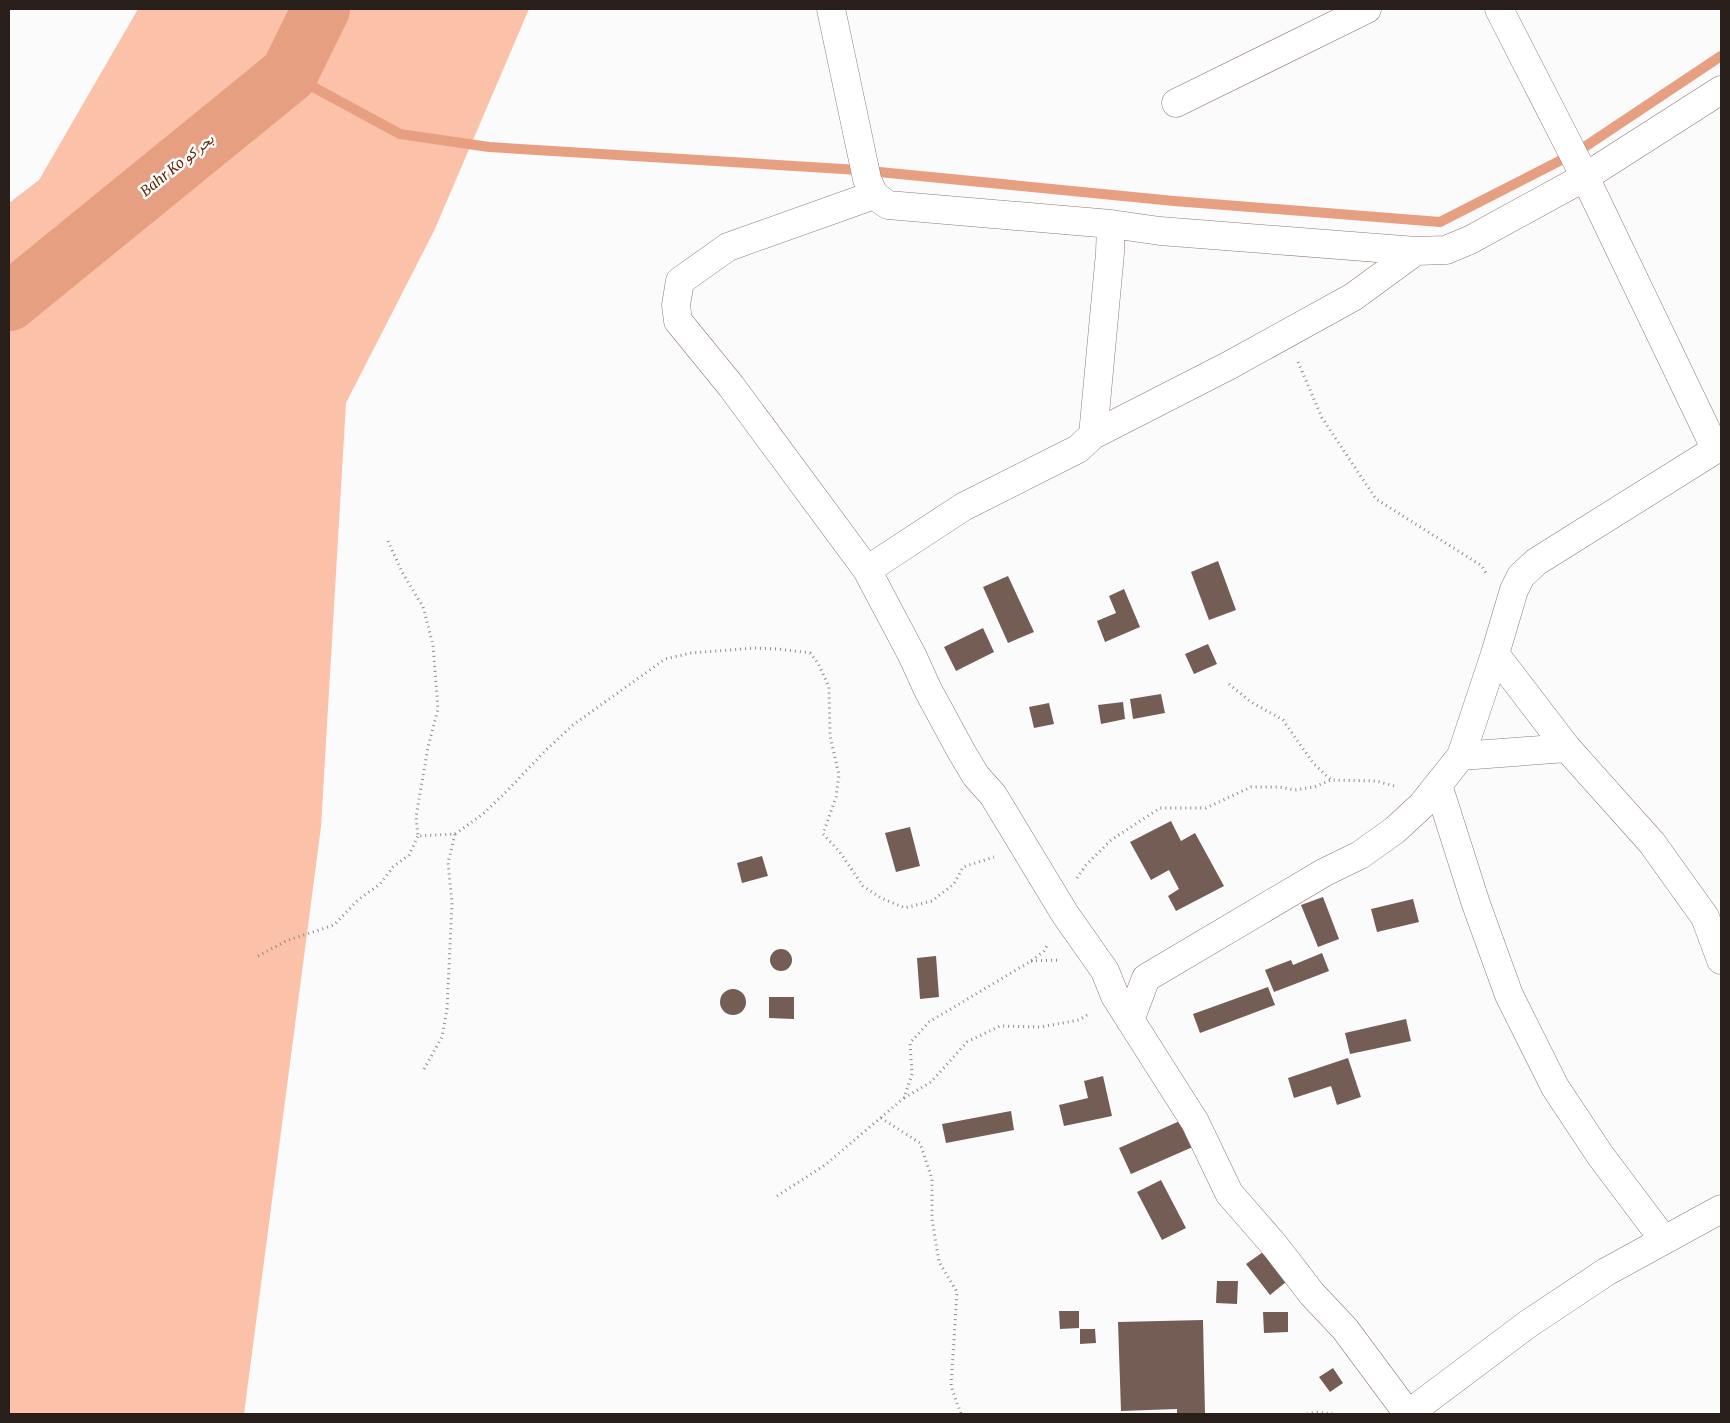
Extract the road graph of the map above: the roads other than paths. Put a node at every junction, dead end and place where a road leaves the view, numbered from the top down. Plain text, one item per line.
1 (831, 9) edge
2 (1367, 9) edge
3 (1499, 9) edge
4 (1721, 90) edge
5 (1176, 103) dead end
6 (1585, 178) junction
7 (868, 179) junction
8 (1111, 224) junction
9 (1416, 251) junction
10 (1093, 435) junction
11 (1718, 448) edge
12 (867, 570) junction
13 (1495, 654) junction
14 (1567, 748) junction
15 (1461, 756) junction
16 (1430, 795) junction
17 (1721, 960) edge
18 (1146, 978) junction
19 (1110, 984) junction
20 (1130, 1020) junction
21 (1721, 1208) edge
22 (1664, 1240) junction
23 (1408, 1414) edge

1 - 7 street
2 - 5 street
3 - 6 street
4 - 6 street
6 - 9 street
6 - 11 street
7 - 8 street
7 - 12 street
8 - 9 street
8 - 10 street
9 - 10 street
10 - 12 street
11 - 13 street
12 - 19 street
13 - 14 street
13 - 15 street
14 - 15 street
14 - 17 street
15 - 16 street
16 - 18 street
16 - 22 street
18 - 19 street
18 - 20 street
19 - 20 street
20 - 23 street
21 - 22 street
22 - 23 street

